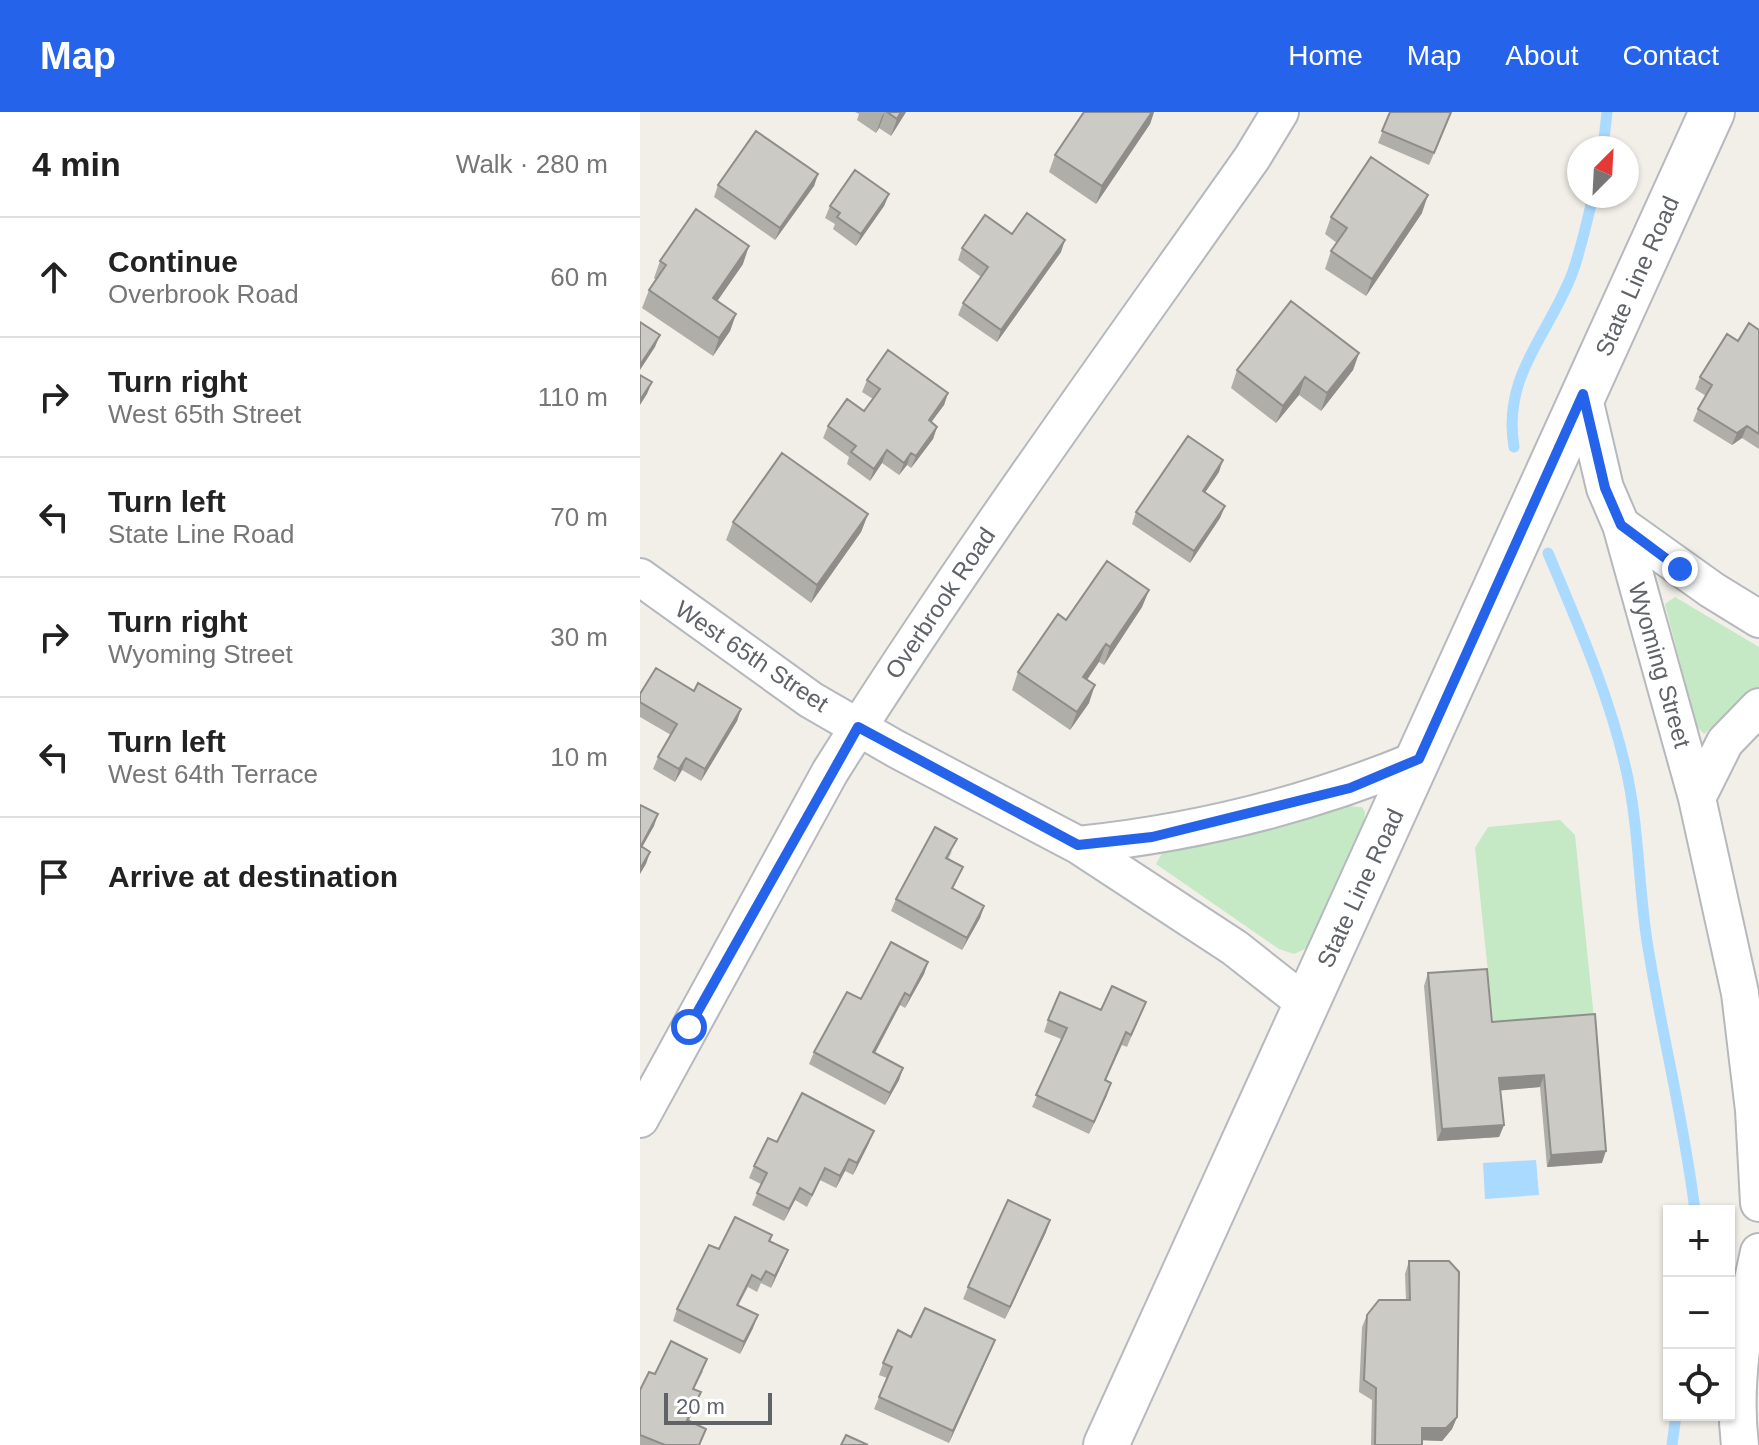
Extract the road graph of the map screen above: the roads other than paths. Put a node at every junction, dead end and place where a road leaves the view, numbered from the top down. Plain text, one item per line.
1 (1280, 112) edge
2 (1712, 112) edge
3 (1583, 394) junction
4 (1621, 525) junction
5 (640, 577) edge
6 (1759, 619) edge
7 (1759, 707) edge
8 (858, 727) junction
9 (1419, 759) junction
10 (1697, 798) junction
11 (1078, 845) junction
12 (1306, 1004) junction
13 (640, 1119) edge
14 (1759, 1203) edge
15 (1759, 1252) edge
16 (1106, 1445) edge
17 (1740, 1445) edge

1 - 8 street, Overbrook Road
2 - 3 main road, State Line Road
3 - 4 street, Wyoming Street
3 - 9 main road, State Line Road
4 - 6 street
4 - 10 street, Wyoming Street
5 - 8 street, West 65th Street
7 - 10 street, Wyoming Street
8 - 11 street, West 65th Street
8 - 13 street, Overbrook Road
9 - 11 street
9 - 12 main road, State Line Road
10 - 14 street, Wyoming Street
11 - 12 street, West 65th Street
12 - 16 main road, State Line Road
15 - 17 street

